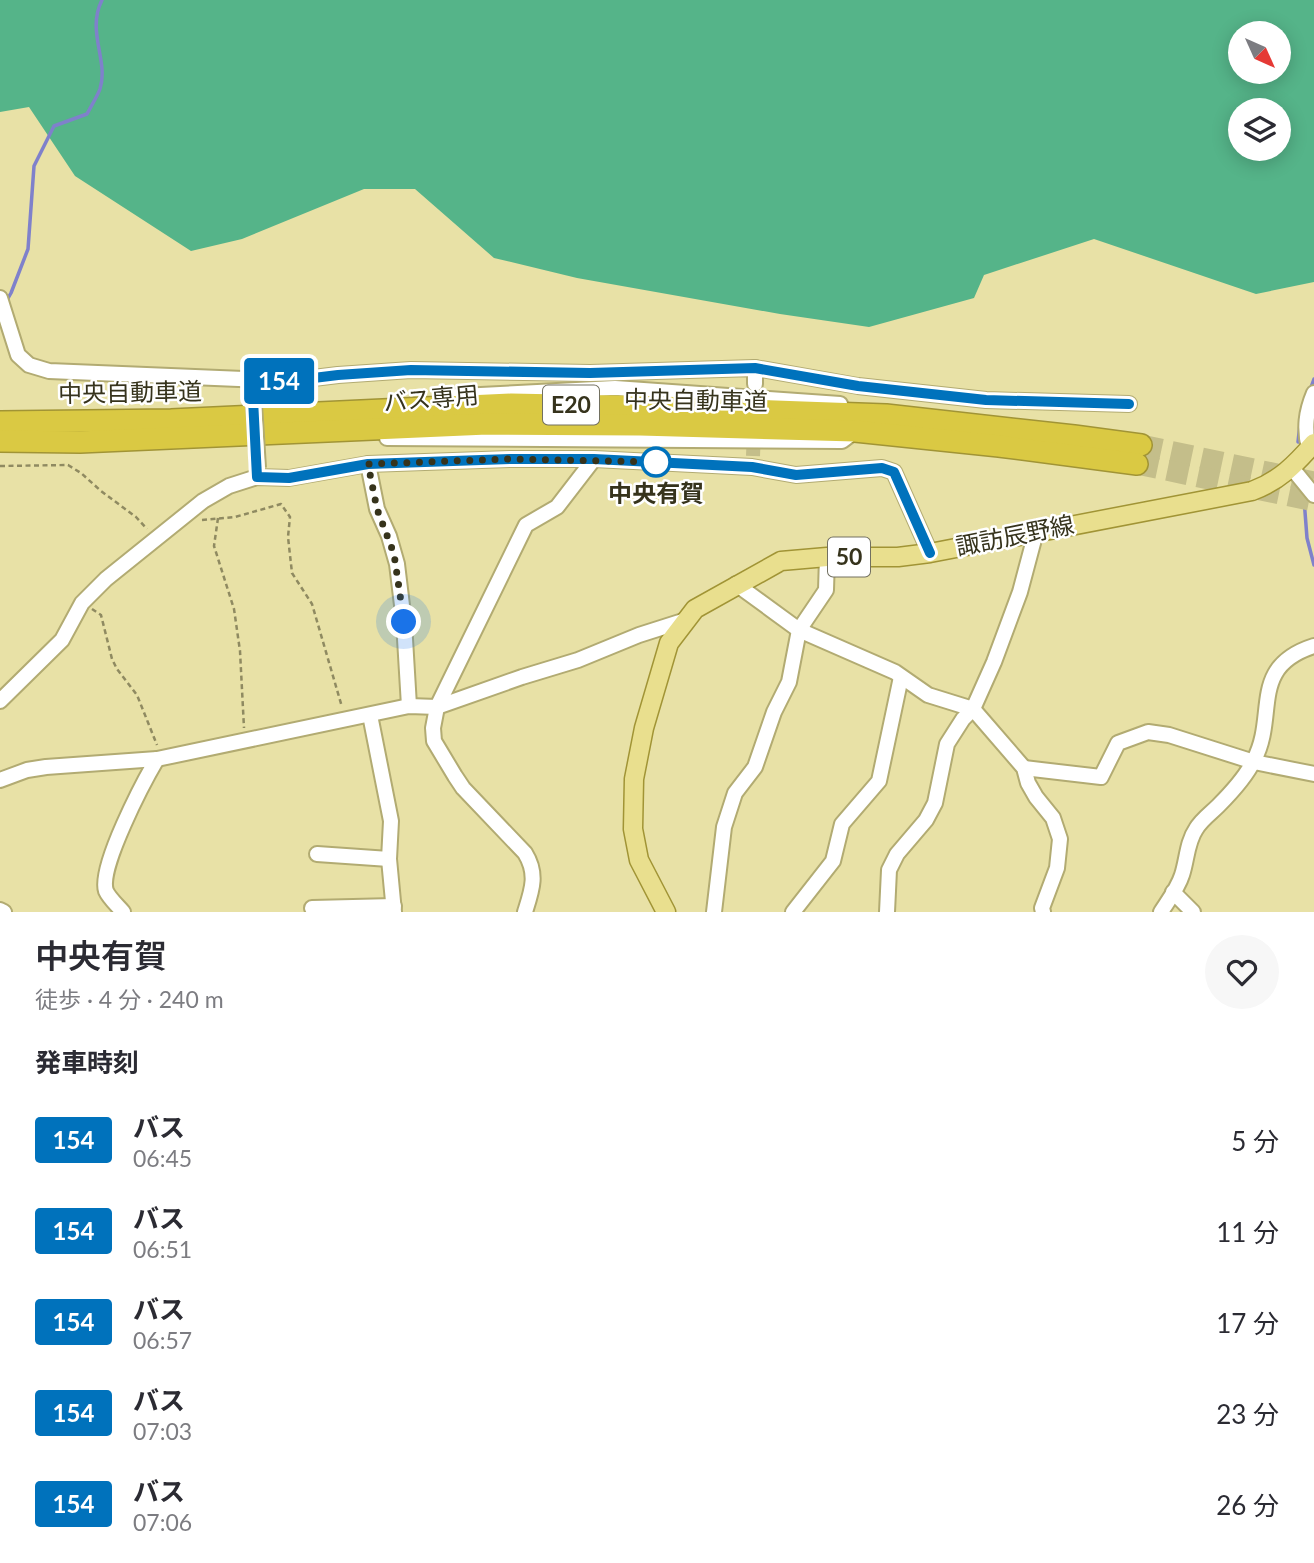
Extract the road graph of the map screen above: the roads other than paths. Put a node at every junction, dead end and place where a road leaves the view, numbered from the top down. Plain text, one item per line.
1 (0, 298) edge
2 (755, 368) junction
3 (755, 384) dead end
4 (252, 385) junction
5 (1314, 393) edge
6 (1129, 404) dead end
7 (0, 422) edge
8 (0, 441) edge
9 (1312, 446) edge
10 (594, 459) junction
11 (368, 464) junction
12 (1292, 468) junction
13 (258, 472) junction
14 (1314, 495) edge
15 (1036, 532) junction
16 (930, 553) junction
17 (827, 557) junction
18 (736, 584) junction
19 (686, 620) junction
20 (799, 630) junction
21 (1314, 646) edge
22 (901, 677) junction
23 (0, 701) edge
24 (409, 706) junction
25 (436, 707) junction
26 (973, 709) junction
27 (370, 715) junction
28 (159, 758) junction
29 (1254, 762) junction
30 (1024, 768) junction
31 (1314, 774) edge
32 (0, 780) edge
33 (317, 854) dead end
34 (388, 859) junction
35 (1173, 892) junction
36 (312, 908) dead end
37 (394, 909) edge
38 (123, 912) edge
39 (525, 912) edge
40 (666, 912) edge
41 (714, 912) edge
42 (793, 912) edge
43 (887, 912) edge
44 (1043, 912) edge
45 (1161, 912) edge
46 (1193, 912) edge

1 - 4 street
2 - 3 street
2 - 4 street
2 - 6 street
4 - 13 street, bridge
5 - 9 street
7 - 8 highway, 中央自動車道 / E20
9 - 12 main road, 諏訪辰野線 / 50
10 - 11 street
10 - 16 street
10 - 25 street
11 - 13 street
11 - 24 street
12 - 14 street
12 - 15 main road, 諏訪辰野線 / 50
13 - 23 street
15 - 16 main road, 諏訪辰野線 / 50
15 - 26 street
16 - 17 main road, 諏訪辰野線 / 50
17 - 18 main road, 諏訪辰野線 / 50
17 - 20 street
18 - 19 main road, 諏訪辰野線 / 50
18 - 20 street
19 - 25 street
19 - 40 main road, 諏訪辰野線 / 50
20 - 22 street
20 - 41 street
21 - 29 street
22 - 26 street
22 - 42 street
24 - 25 street
24 - 27 street
25 - 39 street
26 - 30 street
26 - 43 street
27 - 28 street
27 - 34 street
28 - 32 street
28 - 38 street
29 - 30 street
29 - 31 street
29 - 35 street
30 - 44 street
33 - 34 street
34 - 37 street
35 - 45 street
35 - 46 street
36 - 37 street

